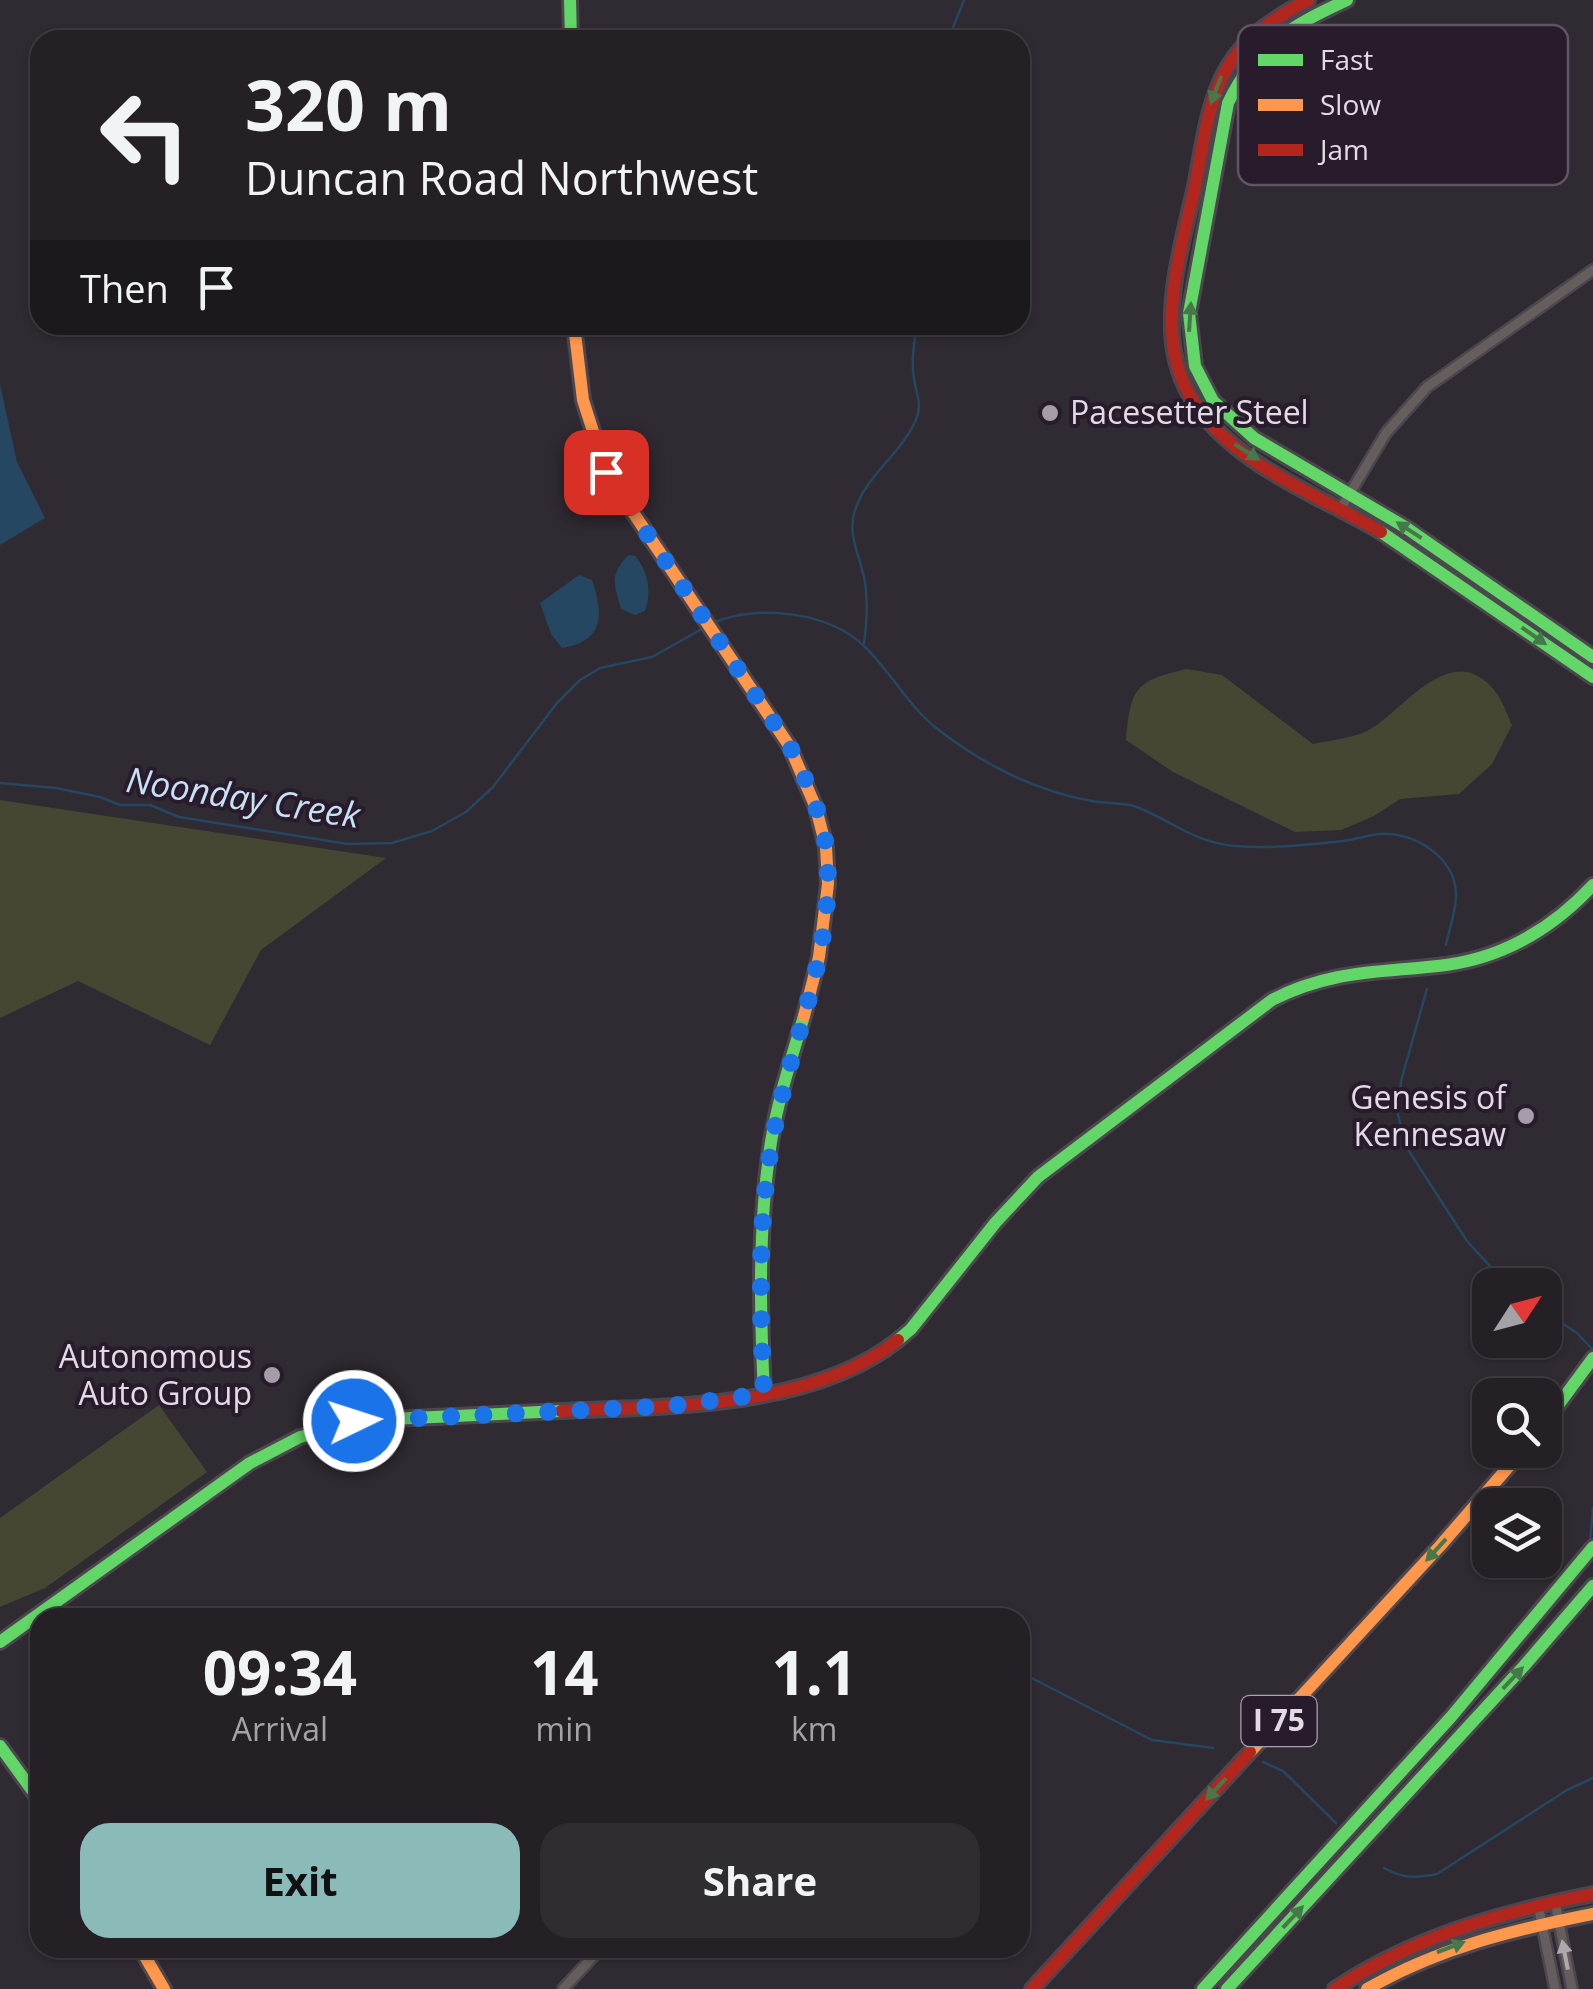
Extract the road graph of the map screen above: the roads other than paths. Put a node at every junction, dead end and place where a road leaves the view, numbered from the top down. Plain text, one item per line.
1 (570, 0) edge
2 (1308, 0) edge
3 (1347, 0) edge
4 (1266, 25) edge
5 (1299, 25) edge
6 (572, 30) edge
7 (1238, 49) edge
8 (1238, 81) edge
9 (1593, 270) edge
10 (575, 335) edge
11 (1349, 493) junction
12 (1341, 508) junction
13 (1593, 656) edge
14 (1593, 677) edge
15 (1593, 885) edge
16 (1593, 1358) edge
17 (764, 1394) junction
18 (1562, 1401) edge
19 (1507, 1468) edge
20 (1593, 1544) edge
21 (1589, 1592) edge
22 (47, 1608) edge
23 (30, 1621) edge
24 (0, 1642) edge
25 (0, 1729) edge
26 (1, 1746) edge
27 (30, 1787) edge
28 (1593, 1894) edge
29 (1555, 1902) junction
30 (1538, 1905) junction
31 (1593, 1914) edge
32 (1558, 1921) junction
33 (1542, 1924) junction
34 (146, 1958) edge
35 (591, 1958) edge
36 (164, 1989) edge
37 (562, 1989) edge
38 (1032, 1989) edge
39 (1203, 1989) edge
40 (1227, 1989) edge
41 (1335, 1989) edge
42 (1367, 1989) edge
43 (1554, 1989) edge
44 (1572, 1989) edge

1 - 6 main road
2 -> 4 main road
5 -> 3 main road
7 -> 12 main road
11 -> 8 main road
9 - 11 street
10 - 17 main road
11 - 12 street
13 -> 11 main road
12 -> 14 main road
15 - 17 main road
16 - 18 main road
17 - 22 main road
19 -> 38 main road, I 75
20 - 39 main road
40 -> 21 main road
23 - 24 main road
25 - 26 main road
26 - 27 main road
28 - 29 main road
29 - 30 main road
29 - 32 street
30 - 33 street
30 - 41 main road
31 - 32 main road
32 - 33 main road
44 -> 32 street
42 -> 33 main road
33 - 43 street
34 - 36 main road
35 - 37 street

